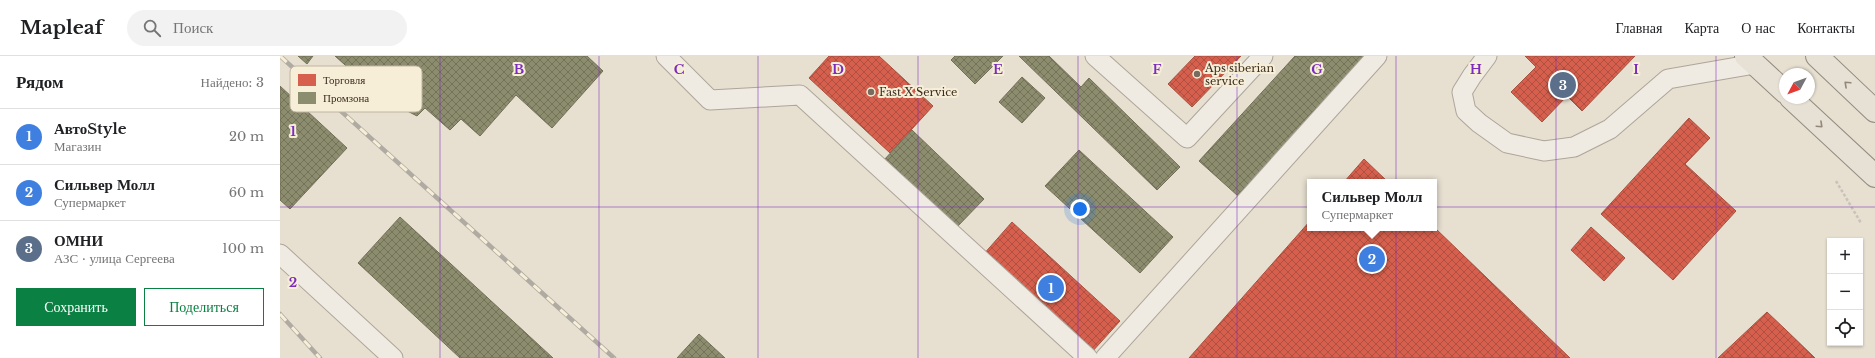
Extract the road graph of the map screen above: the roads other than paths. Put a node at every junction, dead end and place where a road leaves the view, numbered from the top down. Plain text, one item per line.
1 (666, 56) edge
2 (1263, 56) edge
3 (1378, 56) edge
4 (1487, 56) edge
5 (1817, 56) edge
6 (1103, 58) edge
7 (1751, 60) edge
8 (1779, 86) edge
9 (1797, 104) edge
10 (1875, 111) edge
11 (1875, 176) edge
12 (280, 254) edge
13 (393, 358) edge
14 (1088, 358) edge
15 (1106, 358) edge

1 - 14 lane
2 - 6 lane
3 - 15 lane
4 - 7 lane
10 -> 5 main road
7 - 8 main road
9 -> 11 main road
12 - 13 lane

